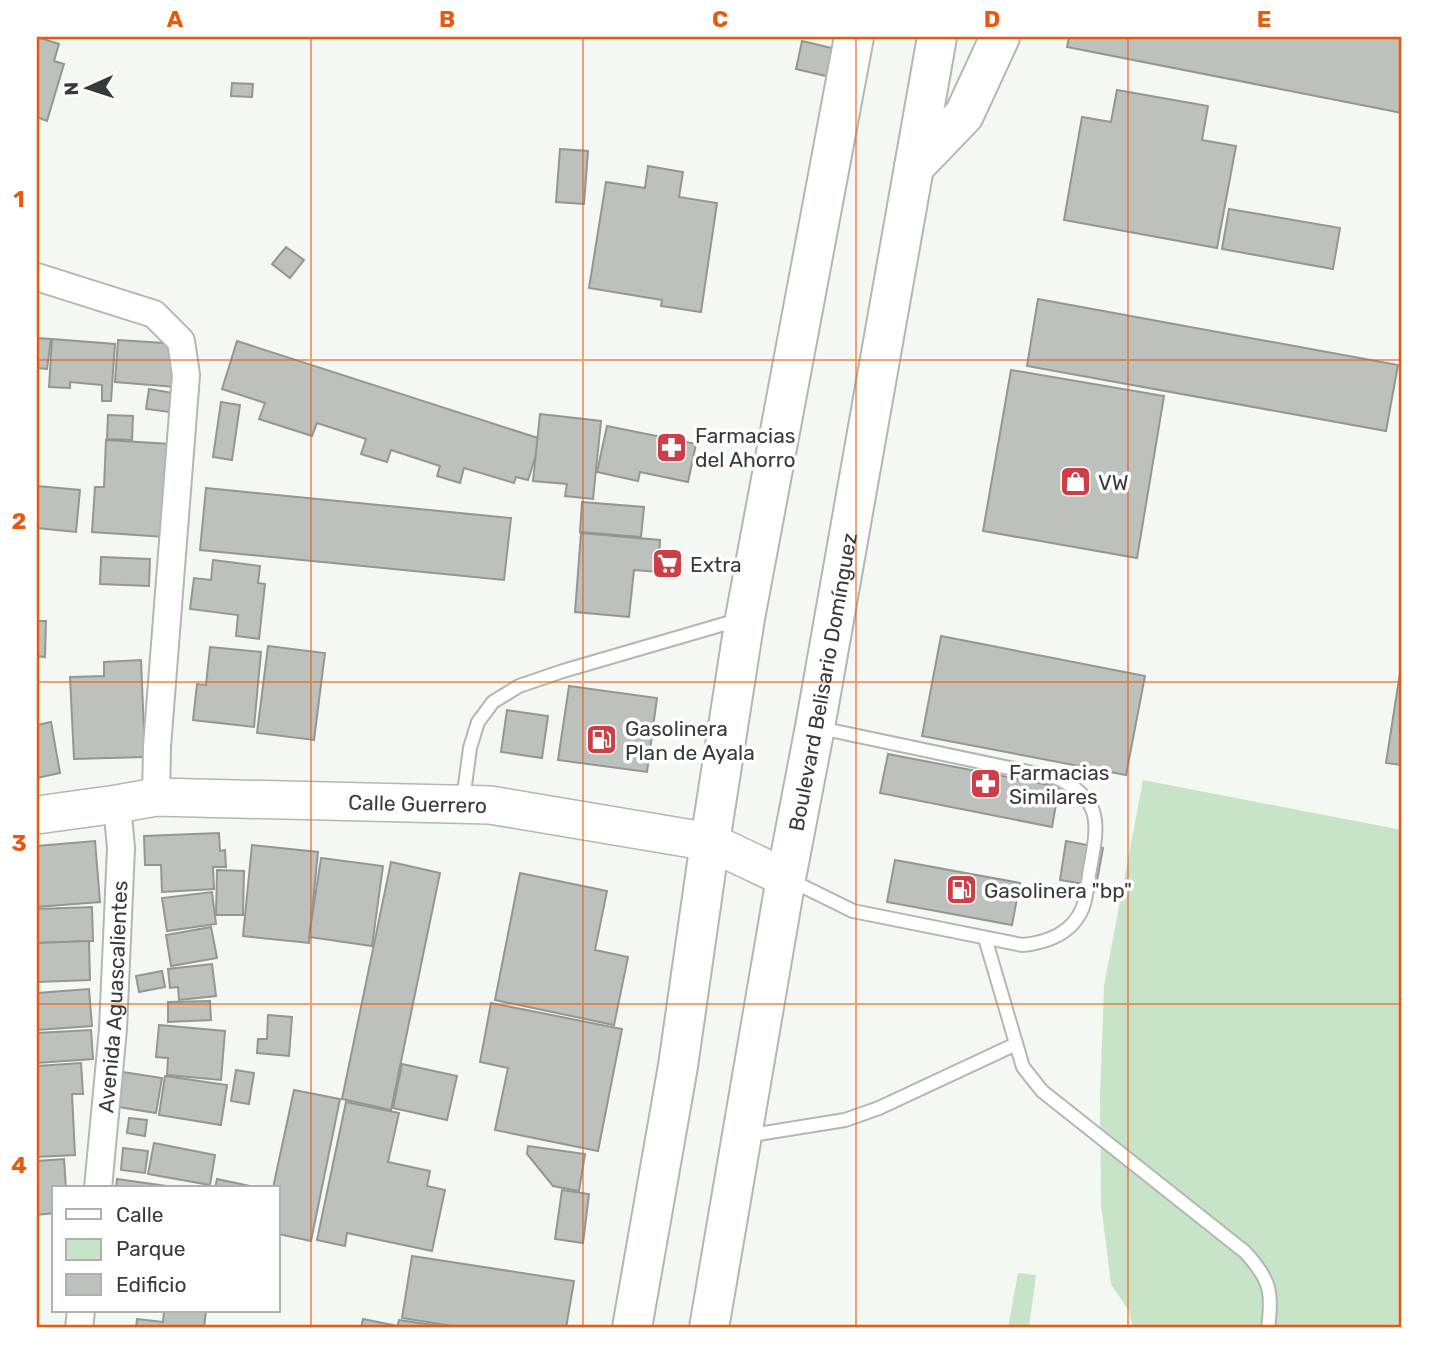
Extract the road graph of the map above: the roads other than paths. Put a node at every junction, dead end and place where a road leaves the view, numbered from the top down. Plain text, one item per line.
1 (854, 37) edge
2 (937, 37) edge
3 (1000, 37) edge
4 (914, 167) junction
5 (37, 277) edge
6 (745, 618) junction
7 (816, 727) junction
8 (156, 797) junction
9 (117, 804) junction
10 (462, 804) junction
11 (37, 815) edge
12 (710, 842) junction
13 (786, 878) junction
14 (985, 938) junction
15 (1016, 1044) junction
16 (742, 1136) junction
17 (98, 1186) edge
18 (632, 1328) edge
19 (709, 1328) edge
20 (1268, 1328) edge

1 - 6 main road
2 - 4 main road, Boulevard Belisario Domínguez
3 - 4 main road
4 - 7 main road, Boulevard Belisario Domínguez
5 - 8 street
6 - 10 lane
6 - 12 main road
7 - 13 main road, Boulevard Belisario Domínguez
7 - 14 lane
8 - 9 main road, Calle Guerrero
8 - 10 main road, Calle Guerrero
9 - 11 main road, Calle Guerrero
9 - 17 street, Avenida Aguascalientes
10 - 12 main road, Calle Guerrero
12 - 13 main road, Calle Guerrero
12 - 18 main road
13 - 14 lane
13 - 16 main road, Boulevard Belisario Domínguez
14 - 15 lane
15 - 16 lane
15 - 20 lane
16 - 19 main road, Boulevard Belisario Domínguez

